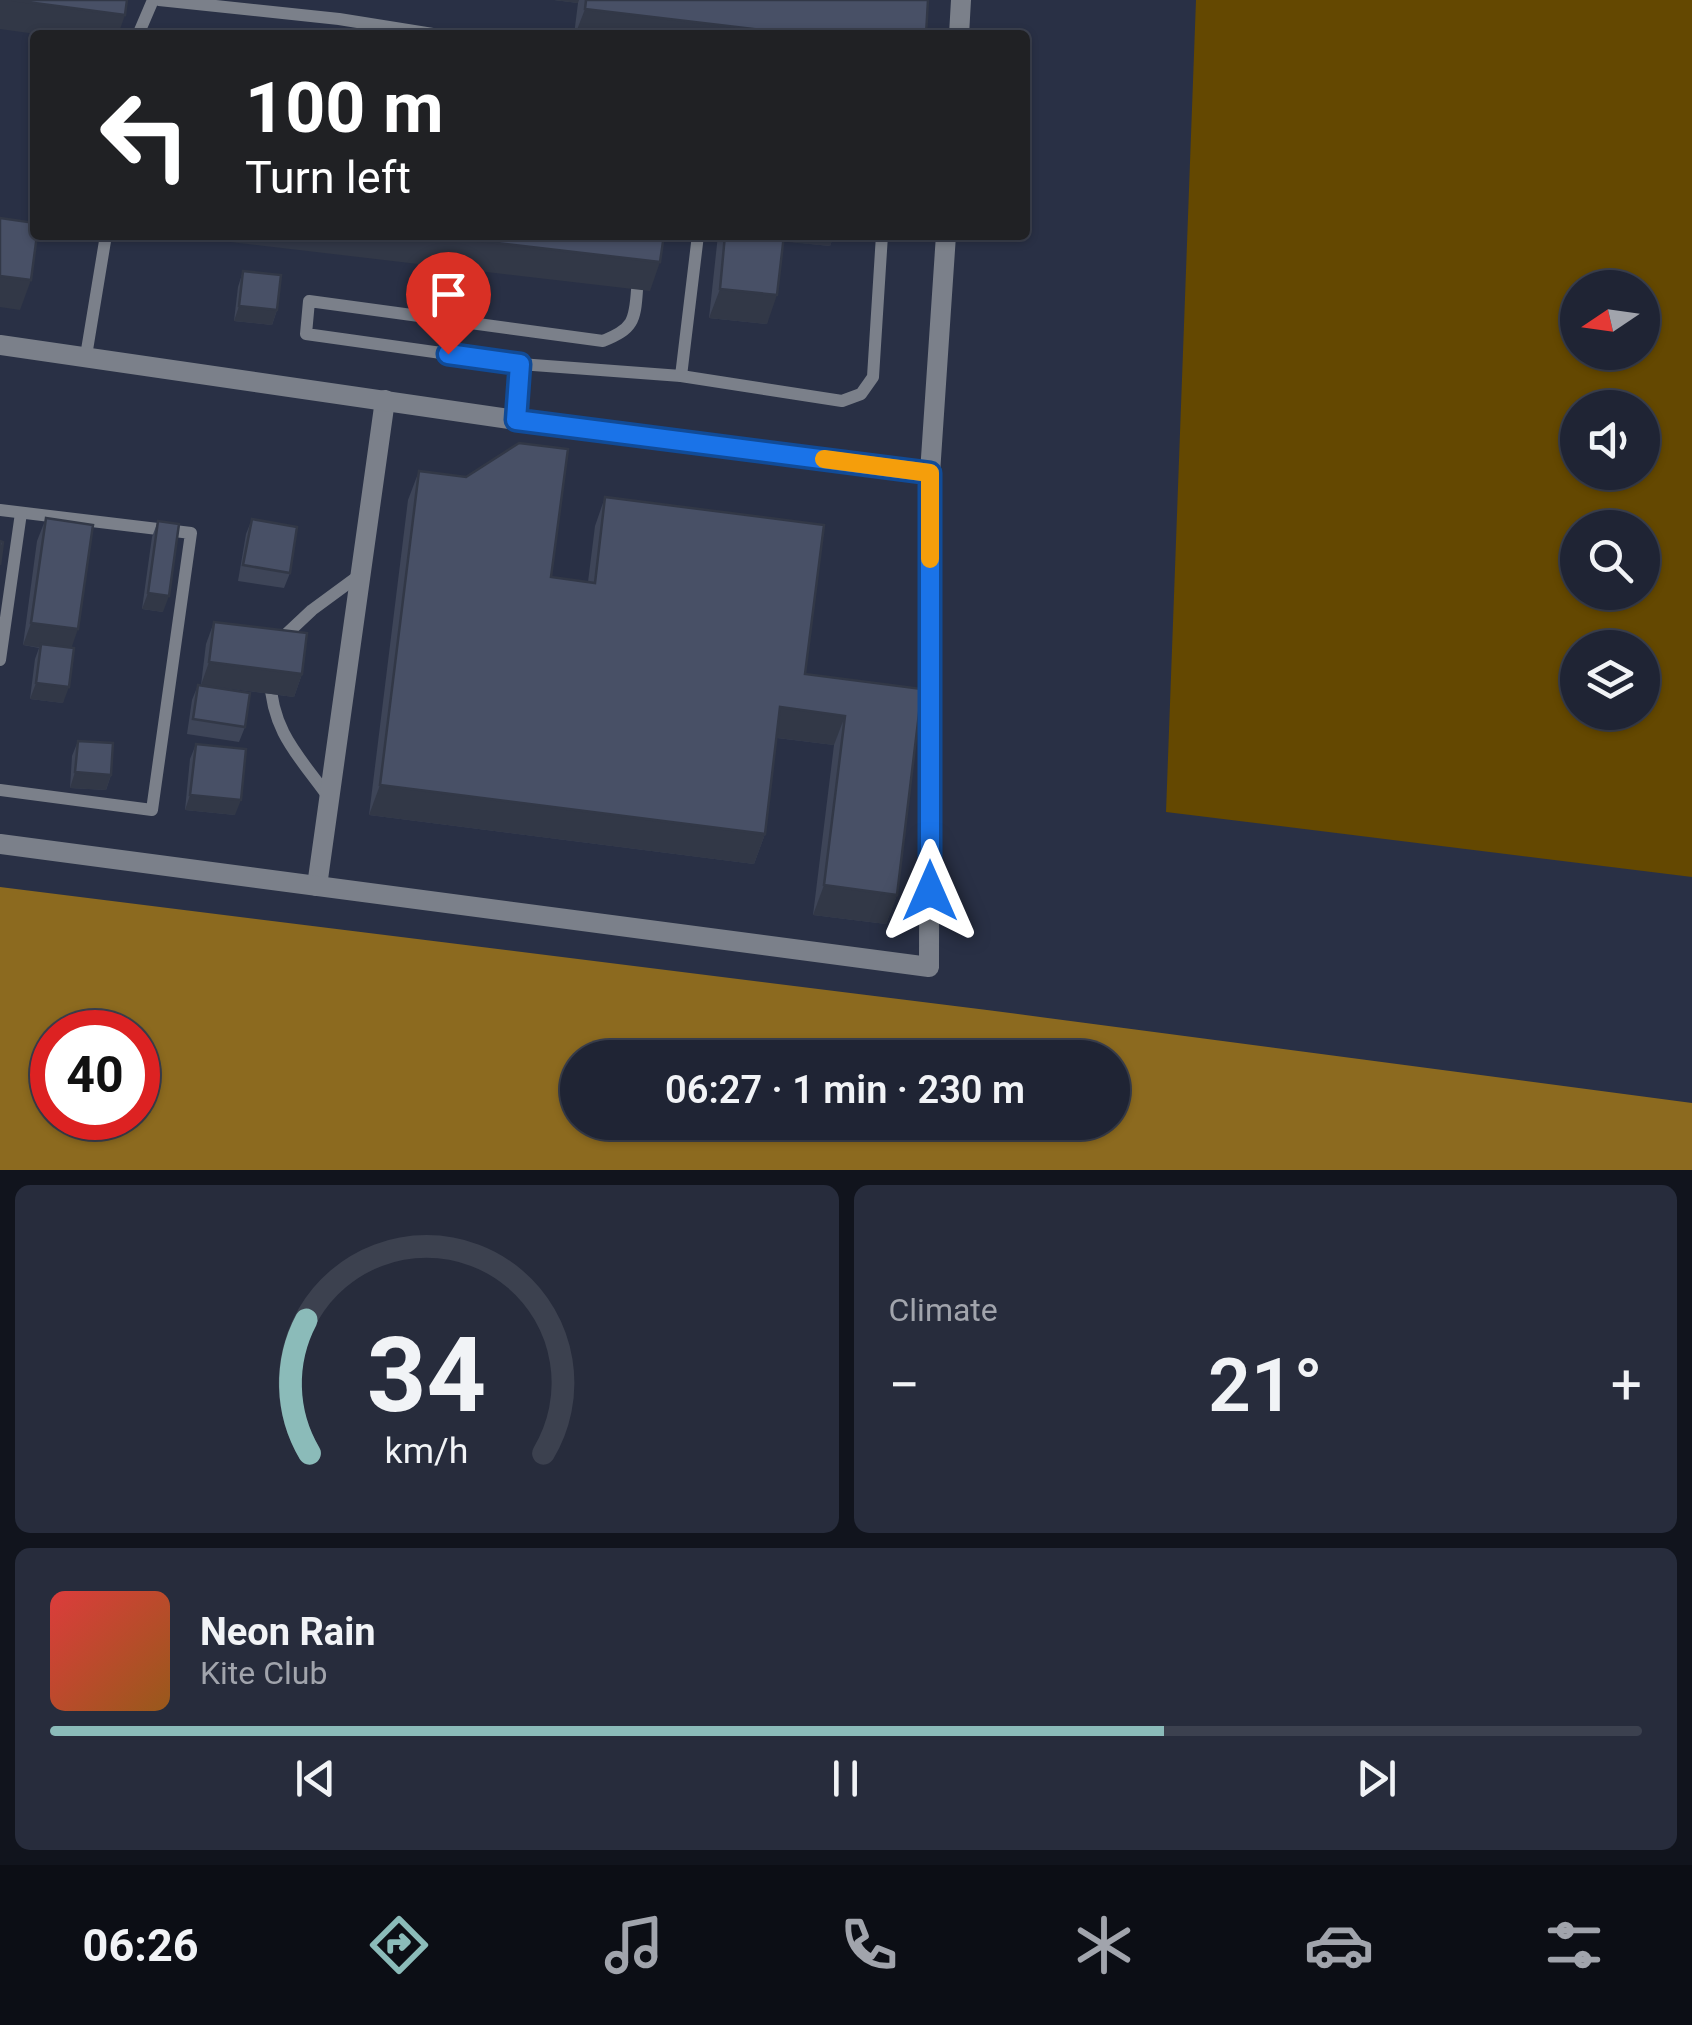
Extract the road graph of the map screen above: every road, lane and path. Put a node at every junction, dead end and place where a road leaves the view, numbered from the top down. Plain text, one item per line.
1 (156, 0) edge
2 (961, 0) edge
3 (141, 30) edge
4 (408, 30) edge
5 (959, 30) edge
6 (105, 240) edge
7 (697, 240) edge
8 (882, 240) edge
9 (946, 240) edge
10 (637, 290) edge
11 (0, 345) edge
12 (86, 356) junction
13 (520, 364) junction
14 (681, 376) junction
15 (385, 400) junction
16 (516, 420) junction
17 (930, 473) junction
18 (0, 510) edge
19 (21, 513) junction
20 (361, 574) junction
21 (0, 660) edge
22 (0, 790) edge
23 (330, 798) junction
24 (0, 844) edge
25 (317, 886) junction

1 - 3 lane
1 - 4 lane
2 - 5 street
6 - 12 lane
7 - 14 lane
8 - 14 lane
9 - 17 street
10 - 13 lane
11 - 12 street
12 - 15 street
13 - 14 lane
13 - 16 lane
15 - 16 street
15 - 20 street
16 - 17 street
17 - 25 street
18 - 19 lane
19 - 21 lane
19 - 22 lane
20 - 23 street
20 - 23 lane
23 - 25 street
24 - 25 street

